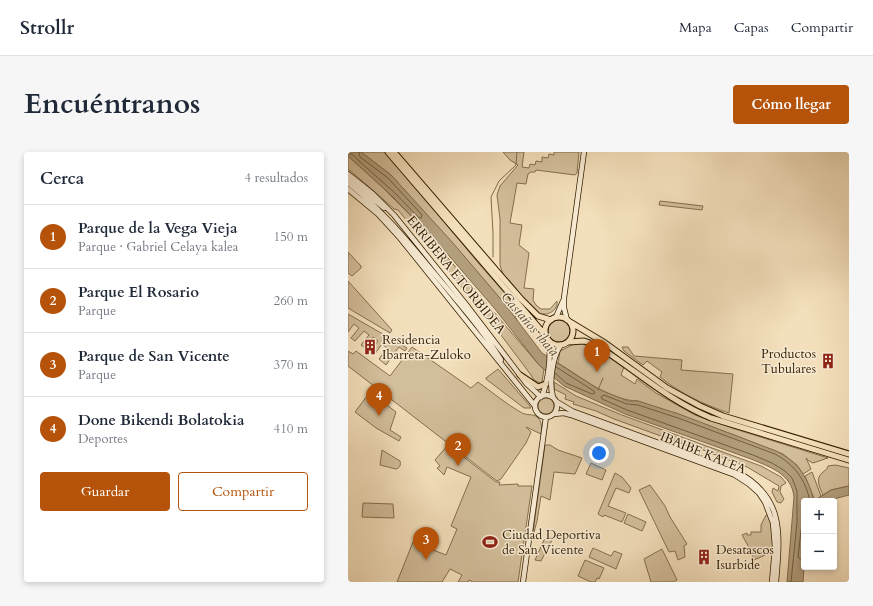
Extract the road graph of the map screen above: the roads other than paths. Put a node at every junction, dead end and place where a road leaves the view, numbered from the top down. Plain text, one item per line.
1 (388, 152) edge
2 (394, 152) edge
3 (584, 152) edge
4 (348, 174) edge
5 (348, 178) edge
6 (348, 183) edge
7 (348, 189) edge
8 (358, 192) junction
9 (365, 203) junction
10 (408, 234) junction
11 (564, 298) junction
12 (554, 319) junction
13 (568, 321) junction
14 (547, 338) junction
15 (568, 342) junction
16 (561, 345) junction
17 (520, 375) junction
18 (512, 378) junction
19 (548, 385) junction
20 (542, 396) junction
21 (553, 397) junction
22 (557, 402) junction
23 (535, 406) junction
24 (554, 414) junction
25 (546, 417) junction
26 (849, 454) edge
27 (849, 460) edge
28 (523, 582) edge
29 (772, 582) edge
30 (776, 582) edge

1 - 14 main road
2 - 12 main road
3 - 11 street
4 - 10 street, ERRIBERA ETORBIDEA
5 - 10 street
6 - 8 street
7 - 9 street, ERRIBERA ETORBIDEA
8 - 9 street
8 - 18 street
9 - 18 street, ERRIBERA ETORBIDEA
10 - 17 street, ERRIBERA ETORBIDEA
11 - 12 street
11 - 13 street
12 - 13 main road
12 - 14 main road
13 - 15 main road
13 - 26 main road
14 - 16 main road
14 - 19 street
15 - 16 main road
15 - 27 main road
16 - 19 street
17 - 19 main road
17 - 20 street, ERRIBERA ETORBIDEA
18 - 23 street, ERRIBERA ETORBIDEA
19 - 20 street
19 - 21 street
20 - 21 street
20 - 23 street
21 - 22 street
22 - 24 street
22 - 30 street, IBAIBE KALEA
23 - 25 street
24 - 25 street
24 - 29 street, IBAIBE KALEA
25 - 28 street

